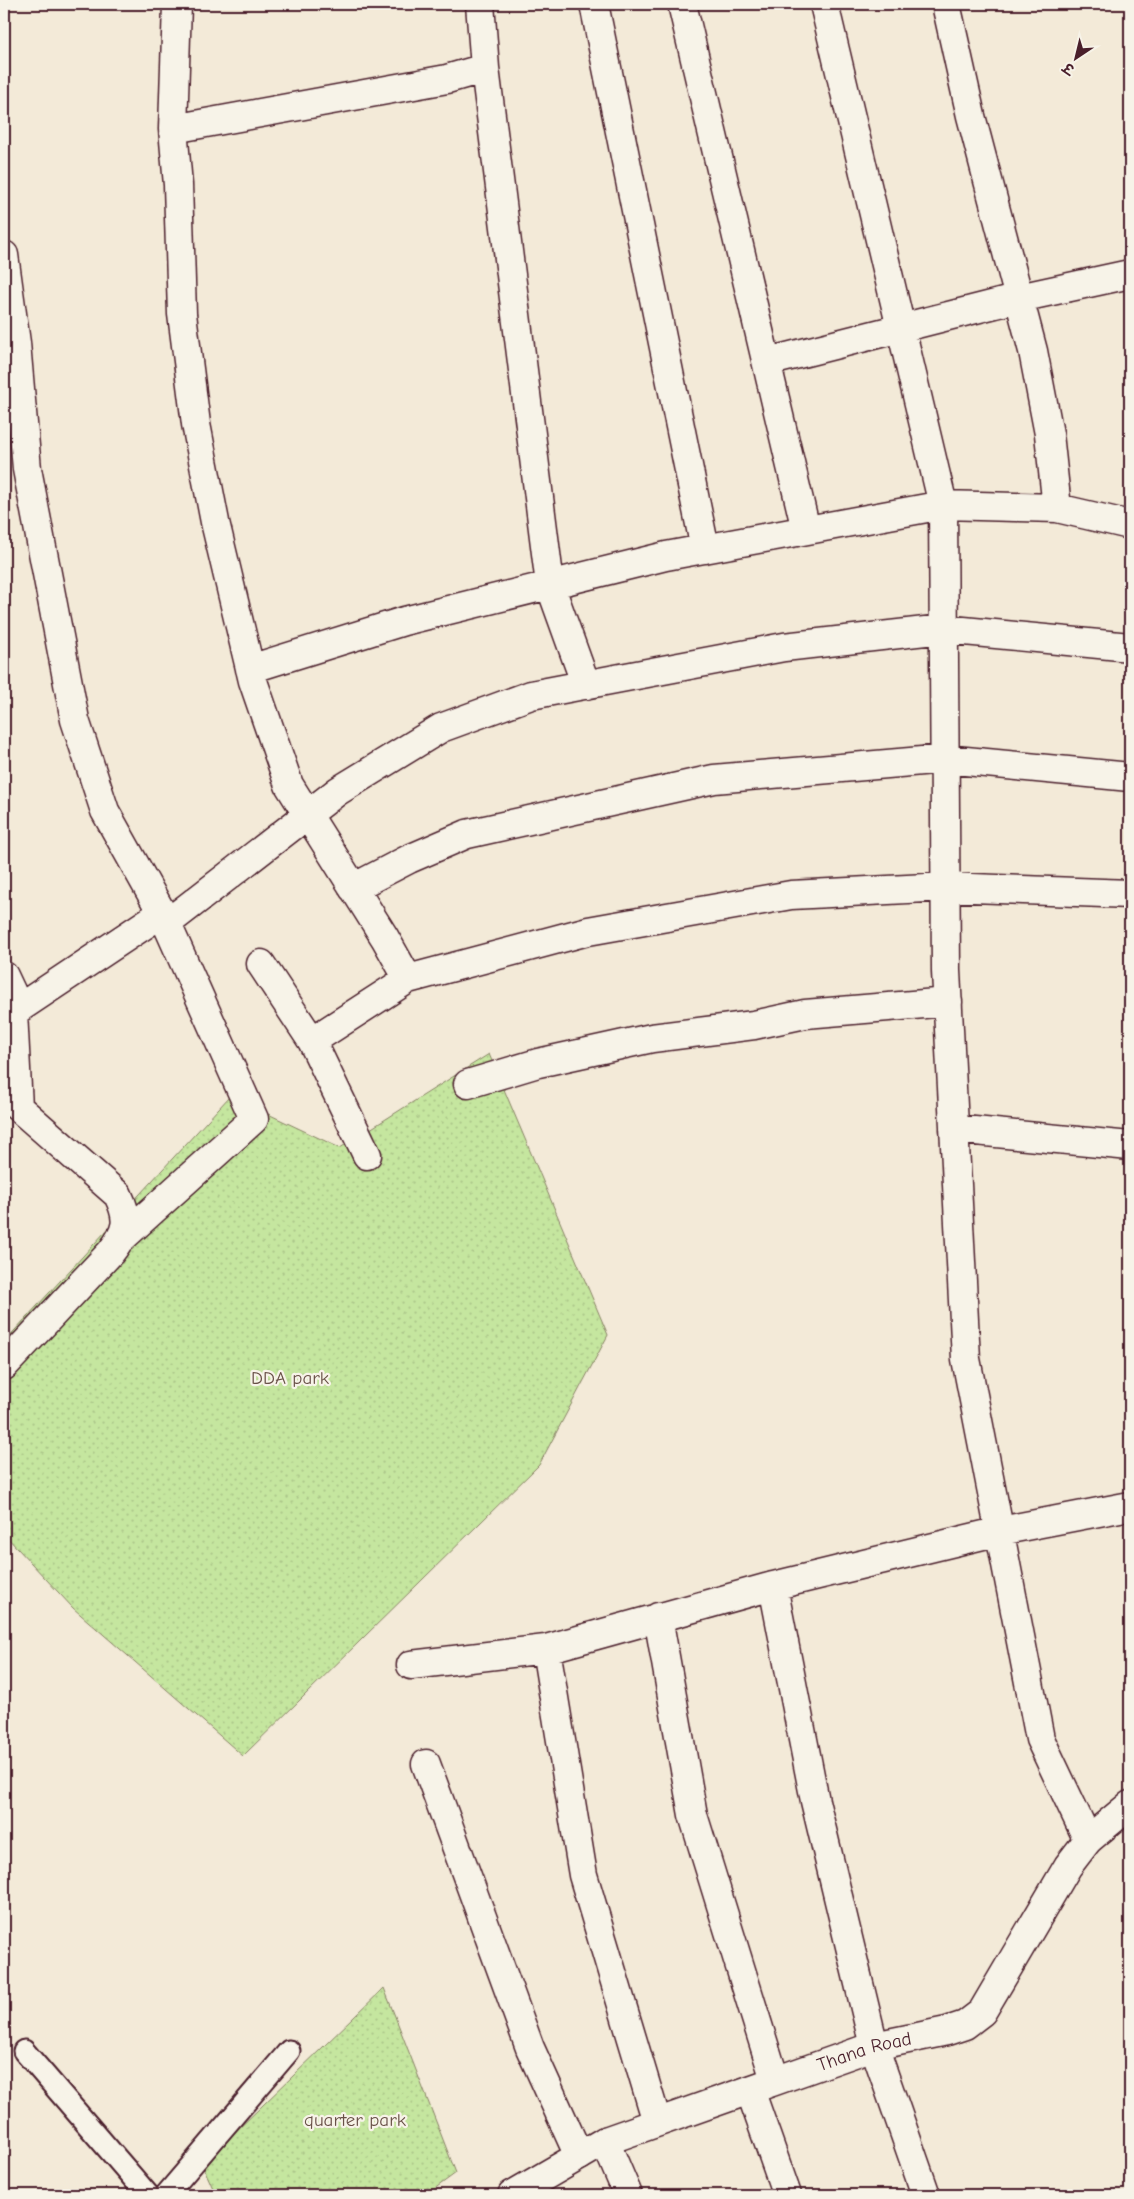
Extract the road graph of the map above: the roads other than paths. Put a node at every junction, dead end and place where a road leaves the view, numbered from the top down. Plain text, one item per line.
1 (177, 4) edge
2 (480, 4) edge
3 (594, 4) edge
4 (682, 4) edge
5 (824, 4) edge
6 (946, 4) edge
7 (485, 68) junction
8 (172, 129) junction
9 (4, 255) edge
10 (1130, 274) edge
11 (1019, 298) junction
12 (901, 327) junction
13 (767, 362) junction
14 (943, 505) junction
15 (1057, 508) junction
16 (1130, 525) edge
17 (806, 530) junction
18 (705, 549) junction
19 (550, 584) junction
20 (944, 628) junction
21 (1130, 647) edge
22 (250, 669) junction
23 (586, 685) junction
24 (945, 759) junction
25 (1130, 776) edge
26 (308, 815) junction
27 (946, 887) junction
28 (353, 888) junction
29 (1130, 894) edge
30 (164, 918) junction
31 (261, 964) dead end
32 (4, 976) edge
33 (408, 979) junction
34 (948, 1002) junction
35 (12, 1013) junction
36 (312, 1041) junction
37 (468, 1084) dead end
38 (11, 1101) edge
39 (954, 1129) junction
40 (1130, 1146) edge
41 (367, 1155) dead end
42 (122, 1238) junction
43 (7, 1356) edge
44 (1130, 1506) edge
45 (1000, 1531) junction
46 (773, 1586) junction
47 (658, 1617) junction
48 (546, 1649) junction
49 (411, 1665) dead end
50 (426, 1764) dead end
51 (1130, 1805) edge
52 (1088, 1840) junction
53 (874, 2046) junction
54 (24, 2050) dead end
55 (289, 2051) dead end
56 (775, 2080) junction
57 (750, 2090) junction
58 (658, 2122) junction
59 (604, 2141) junction
60 (579, 2156) junction
61 (148, 2195) edge
62 (166, 2195) edge
63 (512, 2195) edge
64 (628, 2195) edge
65 (787, 2195) edge
66 (926, 2195) edge

1 - 8 street
2 - 7 street
3 - 18 street
4 - 13 street
5 - 12 street
6 - 11 street
7 - 8 street
7 - 19 street
8 - 22 street
9 - 30 street
10 - 11 street
11 - 12 street
11 - 15 street
12 - 13 street
12 - 14 street
13 - 17 street
14 - 15 street
14 - 17 street
14 - 20 street
15 - 16 street
17 - 18 street
18 - 19 street
19 - 22 street
19 - 23 street
20 - 21 street
20 - 23 street
20 - 24 street
22 - 26 street
23 - 26 street
24 - 25 street
24 - 27 street
24 - 28 street
26 - 28 street
26 - 30 street
27 - 29 street
27 - 33 street
27 - 34 street
28 - 33 street
30 - 35 street
30 - 42 street
31 - 36 street
32 - 35 street
33 - 36 street
34 - 37 street
34 - 39 street
35 - 38 street
36 - 41 street
38 - 42 street
39 - 40 street
39 - 45 street
42 - 43 street
44 - 45 street
45 - 46 street
45 - 52 street
46 - 47 street
46 - 53 street
47 - 48 street
47 - 56 street
48 - 49 street
48 - 58 street
50 - 60 street
51 - 52 street, Thana Road
52 - 53 street, Thana Road
53 - 56 street, Thana Road
53 - 66 street
54 - 61 lane
55 - 62 lane
56 - 57 street, Thana Road
57 - 58 street, Thana Road
57 - 65 street
58 - 59 street, Thana Road
59 - 60 street, Thana Road
59 - 64 street
60 - 63 street, Thana Road

